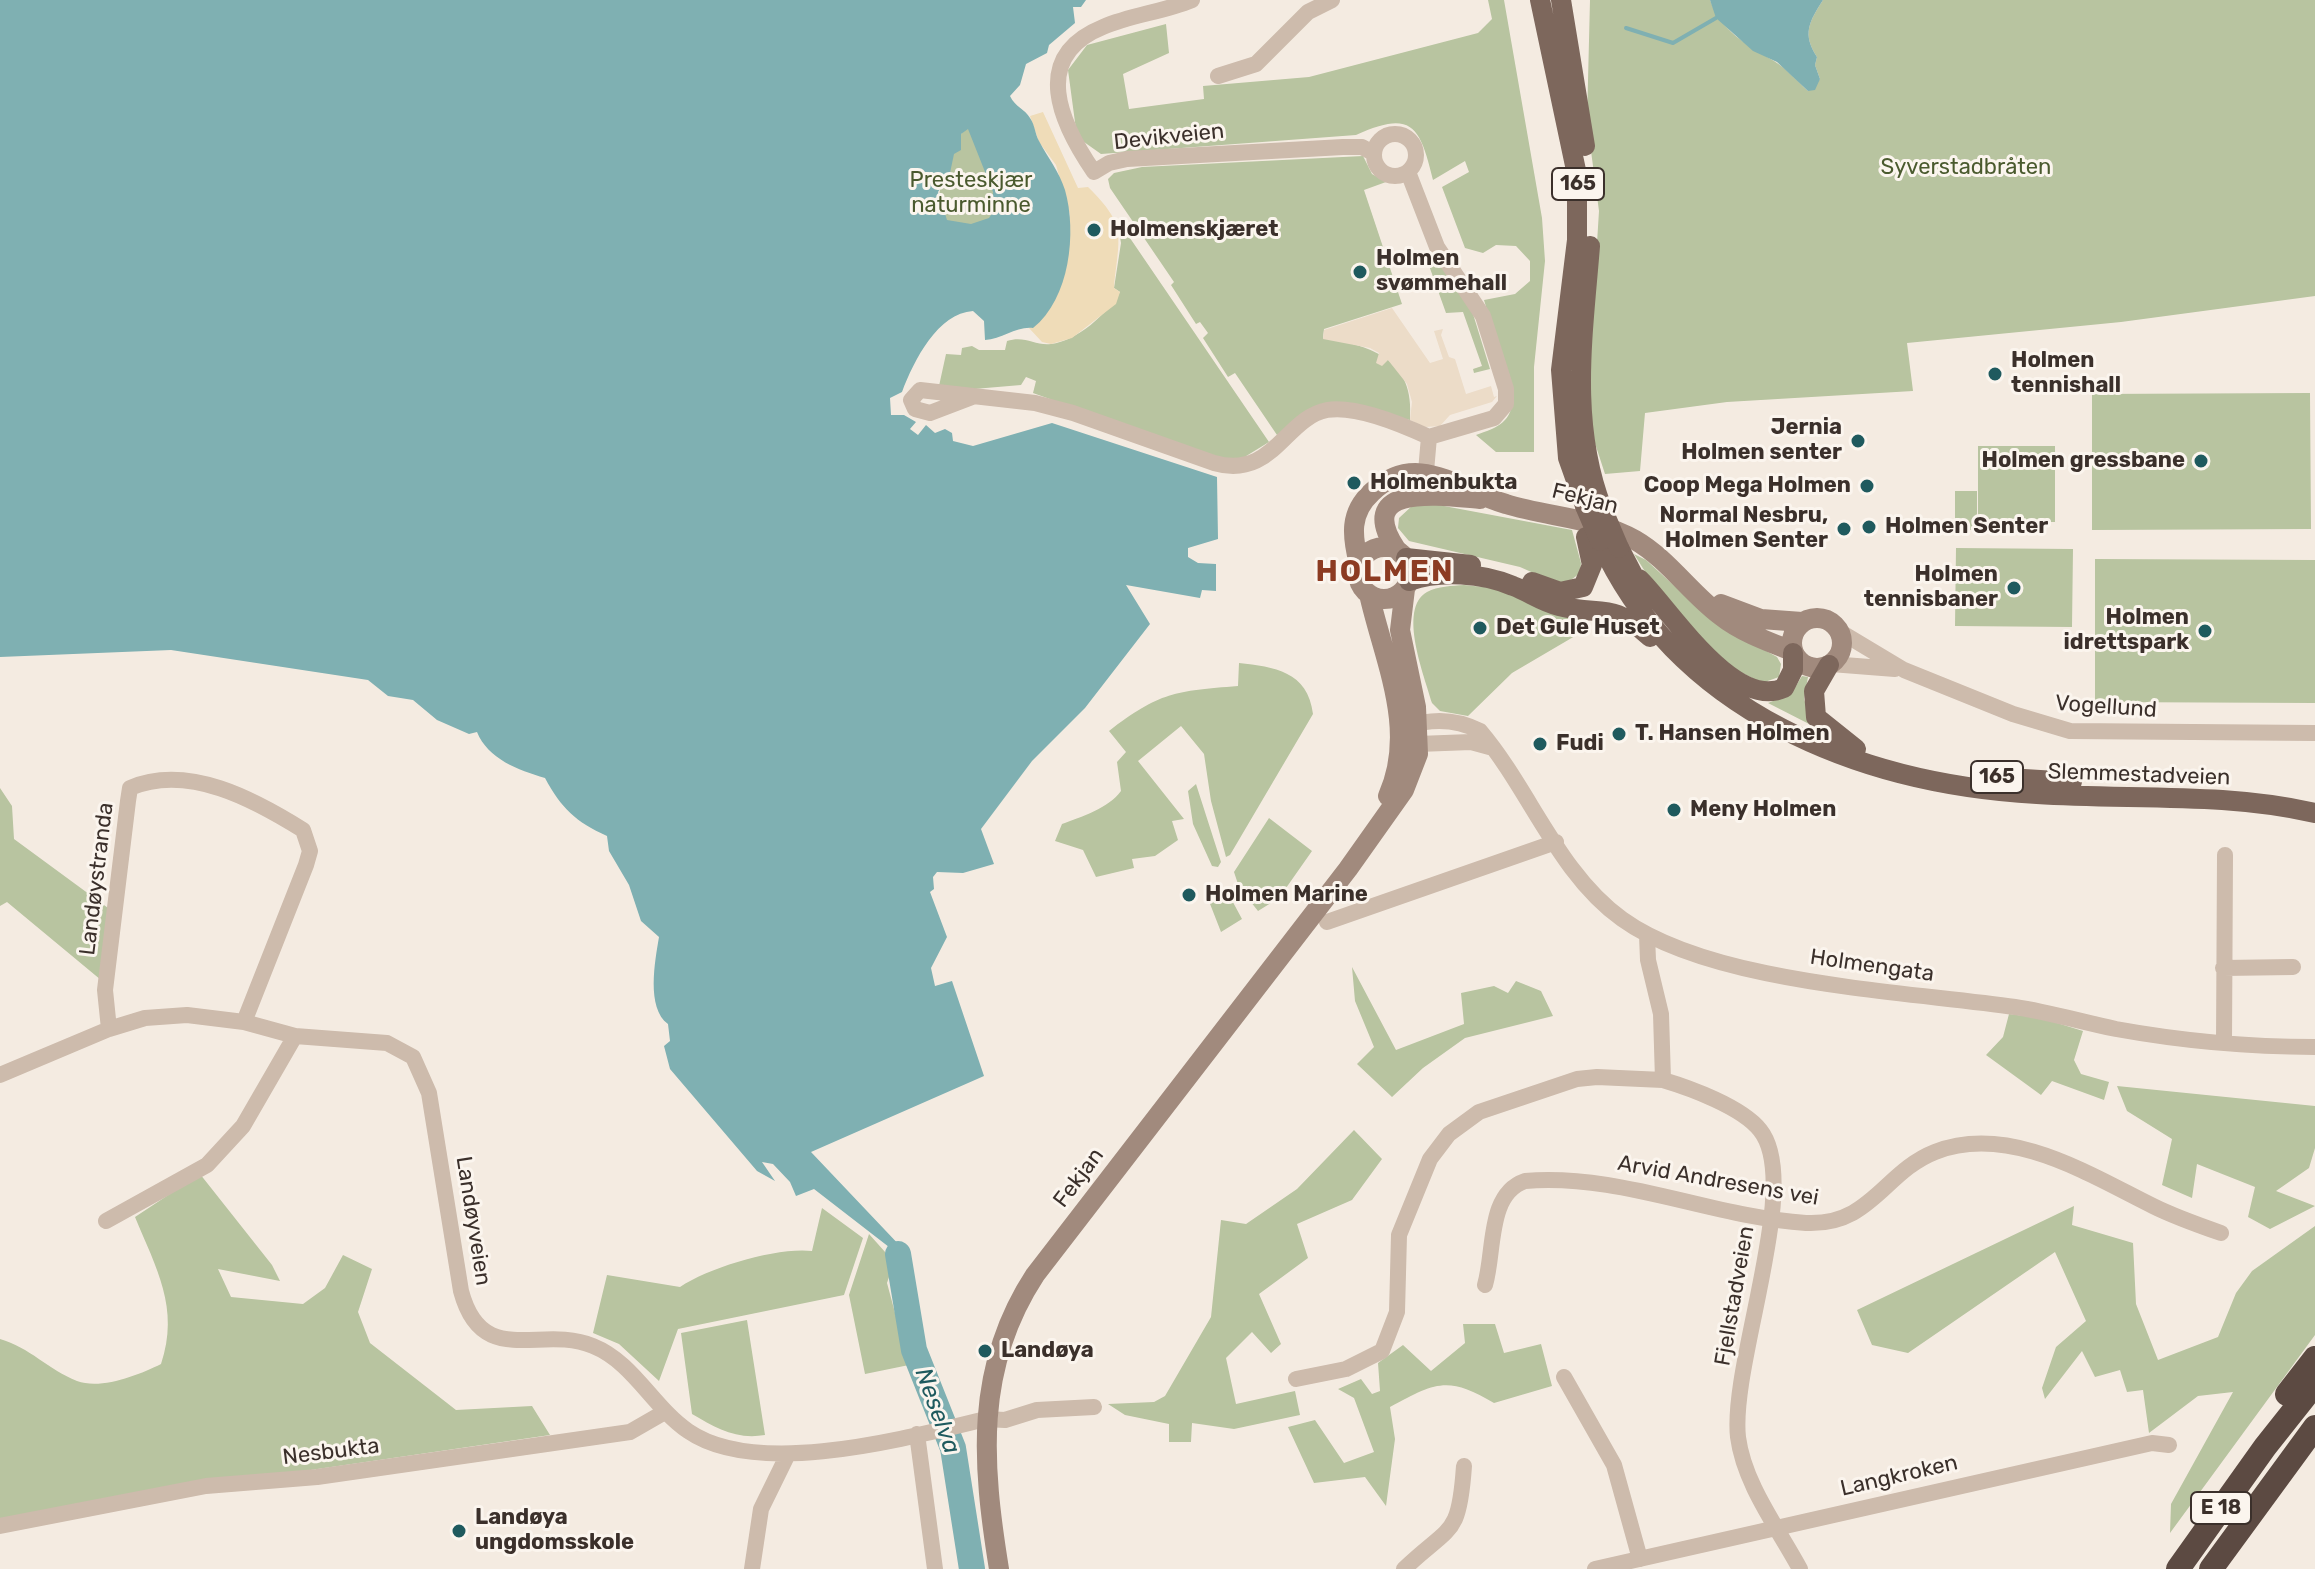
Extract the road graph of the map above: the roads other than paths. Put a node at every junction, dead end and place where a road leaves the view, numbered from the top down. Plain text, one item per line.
1 (1192, 0) edge
2 (1332, 0) edge
3 (1540, 0) edge
4 (1561, 0) edge
5 (1218, 76) dead end
6 (1373, 153) junction
7 (1408, 172) junction
8 (972, 397) dead end
9 (1429, 437) junction
10 (1426, 484) junction
11 (1588, 505) junction
12 (1602, 542) junction
13 (1401, 554) junction
14 (1359, 564) junction
15 (1631, 572) junction
16 (1407, 585) junction
17 (1693, 589) junction
18 (1369, 594) junction
19 (1802, 622) junction
20 (1839, 631) junction
21 (1793, 652) junction
22 (1830, 664) junction
23 (1692, 667) junction
24 (1904, 670) junction
25 (1410, 733) junction
26 (2315, 733) edge
27 (1856, 749) junction
28 (2315, 804) edge
29 (2315, 813) edge
30 (1556, 842) junction
31 (2225, 855) dead end
32 (1327, 922) dead end
33 (1647, 935) junction
34 (2293, 967) dead end
35 (2223, 968) junction
36 (244, 1022) junction
37 (109, 1029) junction
38 (295, 1036) junction
39 (2224, 1043) junction
40 (2315, 1047) edge
41 (0, 1075) edge
42 (1663, 1080) junction
43 (1771, 1217) junction
44 (106, 1221) dead end
45 (2221, 1233) dead end
46 (1485, 1285) dead end
47 (2315, 1358) edge
48 (1564, 1377) dead end
49 (1296, 1379) dead end
50 (2315, 1384) edge
51 (1094, 1407) dead end
52 (663, 1413) junction
53 (986, 1419) junction
54 (2315, 1427) edge
55 (924, 1433) junction
56 (2169, 1445) dead end
57 (2315, 1445) edge
58 (2265, 1447) junction
59 (787, 1456) junction
60 (1464, 1466) dead end
61 (2250, 1511) junction
62 (0, 1526) edge
63 (1778, 1527) junction
64 (1640, 1559) junction
65 (752, 1569) edge
66 (935, 1569) edge
67 (999, 1569) edge
68 (1404, 1569) edge
69 (1595, 1569) edge
70 (1800, 1569) edge
71 (2178, 1569) edge
72 (2211, 1569) edge

1 - 6 street, Devikveien
2 - 5 street
3 - 11 main road, Slemmestadveien / 165
4 - 11 main road, Slemmestadveien / 165
6 - 7 street
6 - 7 street
7 - 9 street
8 - 9 street
9 - 10 street
10 - 13 main road
10 - 14 main road, Fekjan
10 - 17 main road, Fekjan
11 - 12 main road, Slemmestadveien / 165, bridge
12 - 13 main road, 165
12 - 15 main road, Slemmestadveien / 165
12 - 23 main road, Slemmestadveien / 165
13 - 14 main road
13 - 16 main road
14 - 18 main road
15 - 21 main road, 165
15 - 27 main road, Slemmestadveien / 165
16 - 18 main road
16 - 23 main road, 165
16 - 25 main road, Fekjan
17 - 19 main road, Fekjan
17 - 21 main road, Fekjan
18 - 25 main road, Fekjan
19 - 20 main road
19 - 21 main road
20 - 22 main road
20 - 24 street, Vogellund
21 - 22 main road
22 - 24 street, Vogellund
22 - 27 main road, 165
23 - 29 main road, Slemmestadveien / 165
24 - 26 street, Vogellund
25 - 30 street, Holmengata
25 - 53 main road, Fekjan
27 - 28 main road, Slemmestadveien / 165
30 - 32 street
30 - 33 street, Holmengata
31 - 35 street
33 - 39 street, Holmengata
33 - 42 street
34 - 35 street
35 - 39 street
36 - 37 street, Landøyveien
36 - 37 street, Landøystranda
36 - 38 street, Landøyveien
37 - 41 street, Landøyveien
38 - 44 street
38 - 52 street, Landøyveien
39 - 40 street, Holmengata
42 - 43 street, Fjellstadveien
42 - 49 street
43 - 45 street, Arvid Andresens vei
43 - 46 street, Arvid Andresens vei
43 - 63 street, Fjellstadveien
47 - 58 highway, E 18
48 - 64 street
50 - 58 highway, E 18
51 - 53 street
52 - 59 street, Landøyveien
52 - 62 street, Nesbukta
53 - 55 street, Landøyveien
53 - 67 main road, Fekjan
54 - 61 highway, E 18
55 - 59 street, Landøyveien
55 - 66 street
56 - 63 street, Langkroken
57 - 61 highway, E 18
58 - 71 highway, E 18
59 - 65 street
60 - 68 street
61 - 72 highway, E 18
63 - 64 street, Langkroken
63 - 70 street, Fjellstadveien
64 - 69 street, Langkroken

